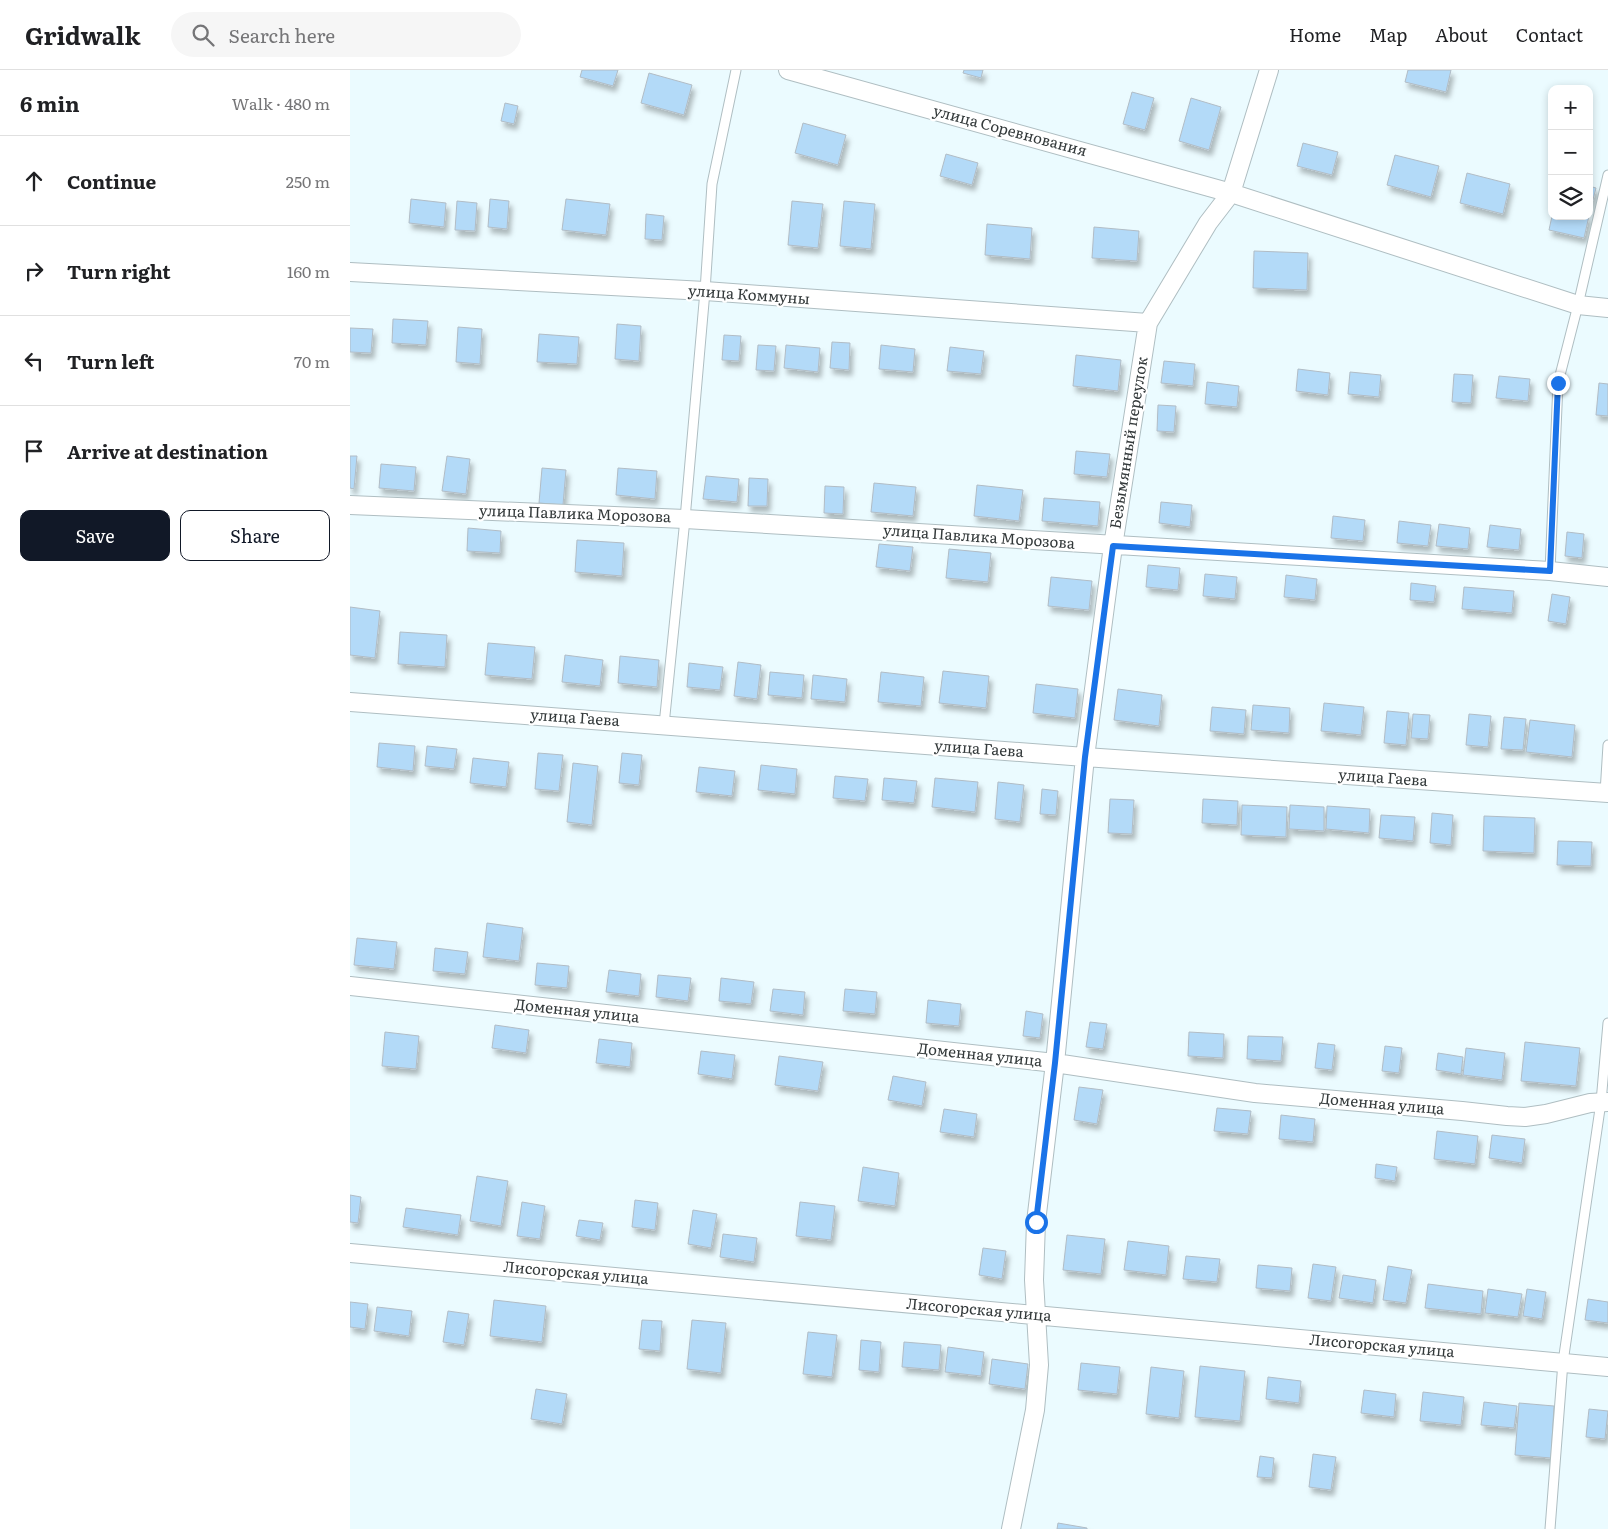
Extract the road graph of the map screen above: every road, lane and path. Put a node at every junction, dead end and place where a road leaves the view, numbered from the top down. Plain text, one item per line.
1 (736, 70) edge
2 (788, 70) edge
3 (1269, 70) edge
4 (1608, 174) edge
5 (1231, 193) junction
6 (350, 272) edge
7 (705, 291) junction
8 (1578, 306) junction
9 (1608, 308) edge
10 (1148, 323) junction
11 (350, 505) edge
12 (685, 519) junction
13 (1113, 546) junction
14 (1550, 571) junction
15 (1608, 577) edge
16 (350, 702) edge
17 (664, 725) junction
18 (1608, 745) edge
19 (1085, 757) junction
20 (1607, 793) edge
21 (350, 986) edge
22 (1608, 1023) edge
23 (1055, 1063) junction
24 (1605, 1102) edge
25 (350, 1253) edge
26 (1037, 1315) junction
27 (1563, 1362) junction
28 (1608, 1367) edge
29 (1011, 1529) edge
30 (1550, 1529) edge

1 - 7 lane
2 - 5 street, улица Соревнования
3 - 5 street, Безымянный переулок
4 - 8 lane
5 - 8 street, улица Соревнования
5 - 10 street, Безымянный переулок
6 - 7 street, улица Коммуны
7 - 10 street, улица Коммуны
7 - 12 lane
8 - 9 street, улица Соревнования
8 - 14 lane
10 - 13 street, Безымянный переулок
11 - 12 street, улица Павлика Морозова
12 - 13 street, улица Павлика Морозова
12 - 17 lane
13 - 14 street, улица Павлика Морозова
13 - 19 street, Безымянный переулок
14 - 15 street, улица Павлика Морозова
16 - 17 street, улица Гаева
17 - 19 street, улица Гаева
18 - 20 lane
19 - 20 street, улица Гаева
19 - 23 street, Безымянный переулок
21 - 23 street, Доменная улица
22 - 24 lane
23 - 24 street, Доменная улица
23 - 26 street, Безымянный переулок
24 - 27 lane
25 - 26 street, Лисогорская улица
26 - 27 street, Лисогорская улица
26 - 29 street, Безымянный переулок
27 - 28 street, Лисогорская улица
27 - 30 lane

